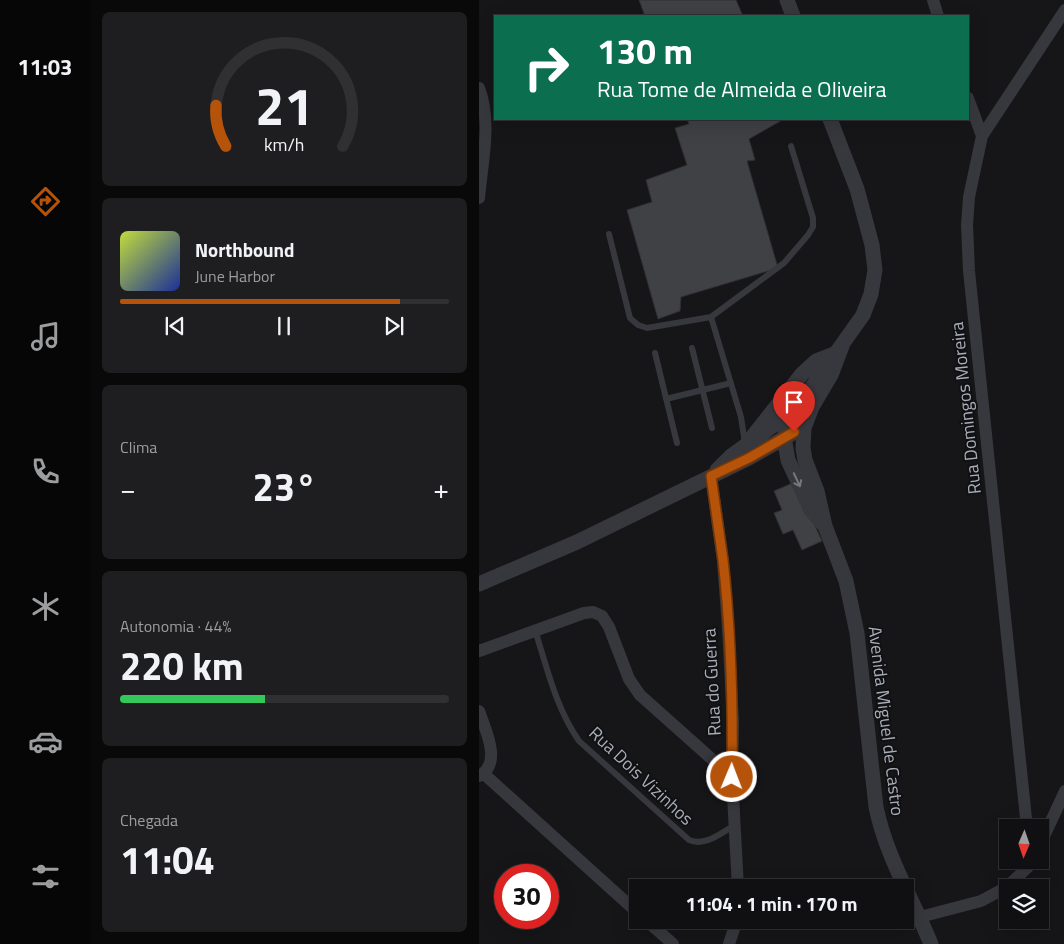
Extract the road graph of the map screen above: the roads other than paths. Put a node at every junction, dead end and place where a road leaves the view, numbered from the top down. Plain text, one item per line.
1 (787, 0) edge
2 (933, 0) edge
3 (1064, 10) edge
4 (793, 15) edge
5 (938, 15) edge
6 (479, 88) edge
7 (969, 101) edge
8 (830, 120) edge
9 (981, 136) junction
10 (791, 146) dead end
11 (479, 198) edge
12 (609, 234) dead end
13 (711, 317) junction
14 (691, 348) dead end
15 (839, 350) junction
16 (655, 353) dead end
17 (731, 383) junction
18 (702, 390) junction
19 (666, 399) junction
20 (812, 407) junction
21 (792, 415) junction
22 (712, 428) dead end
23 (804, 428) junction
24 (784, 438) junction
25 (677, 443) dead end
26 (746, 445) junction
27 (711, 476) junction
28 (825, 526) junction
29 (479, 584) edge
30 (534, 630) junction
31 (479, 651) edge
32 (479, 711) edge
33 (481, 775) edge
34 (732, 777) junction
35 (1064, 791) edge
36 (1026, 819) edge
37 (735, 825) junction
38 (1049, 825) edge
39 (1024, 869) edge
40 (738, 879) edge
41 (629, 904) edge
42 (920, 917) junction
43 (656, 929) edge
44 (734, 929) edge
45 (673, 944) edge
46 (729, 944) edge
47 (931, 944) edge

1 - 4 street
2 - 5 street
3 - 9 street, Rua Domingos Moreira
6 - 11 street
7 - 9 street
8 - 15 street, Avenida Miguel de Castro
9 - 36 street, Rua Domingos Moreira
10 - 13 lane
12 - 13 lane
13 - 17 lane
14 - 18 lane
15 - 20 street, Avenida Miguel de Castro
15 - 21 street, Avenida Miguel de Castro
15 - 26 street
16 - 19 lane
17 - 18 lane
17 - 26 lane
18 - 19 lane
18 - 22 lane
19 - 25 lane
20 - 21 street
20 - 23 street, Avenida Miguel de Castro
21 - 24 street, Avenida Miguel de Castro
21 - 26 street
23 - 24 street
23 - 28 street, Avenida Miguel de Castro
24 - 27 street
24 -> 28 street, Avenida Miguel de Castro
26 - 27 street
27 - 29 street
27 - 34 street, Rua do Guerra
28 - 42 street, Avenida Miguel de Castro
30 - 31 street
30 - 34 street
30 - 37 lane, Rua Dois Vizinhos
32 - 33 street
33 - 41 street
34 - 37 street, Rua do Guerra
35 - 38 street
37 - 40 street, Rua do Guerra
39 - 42 street
42 - 47 street, Avenida Miguel de Castro
43 - 45 street
44 - 46 street

